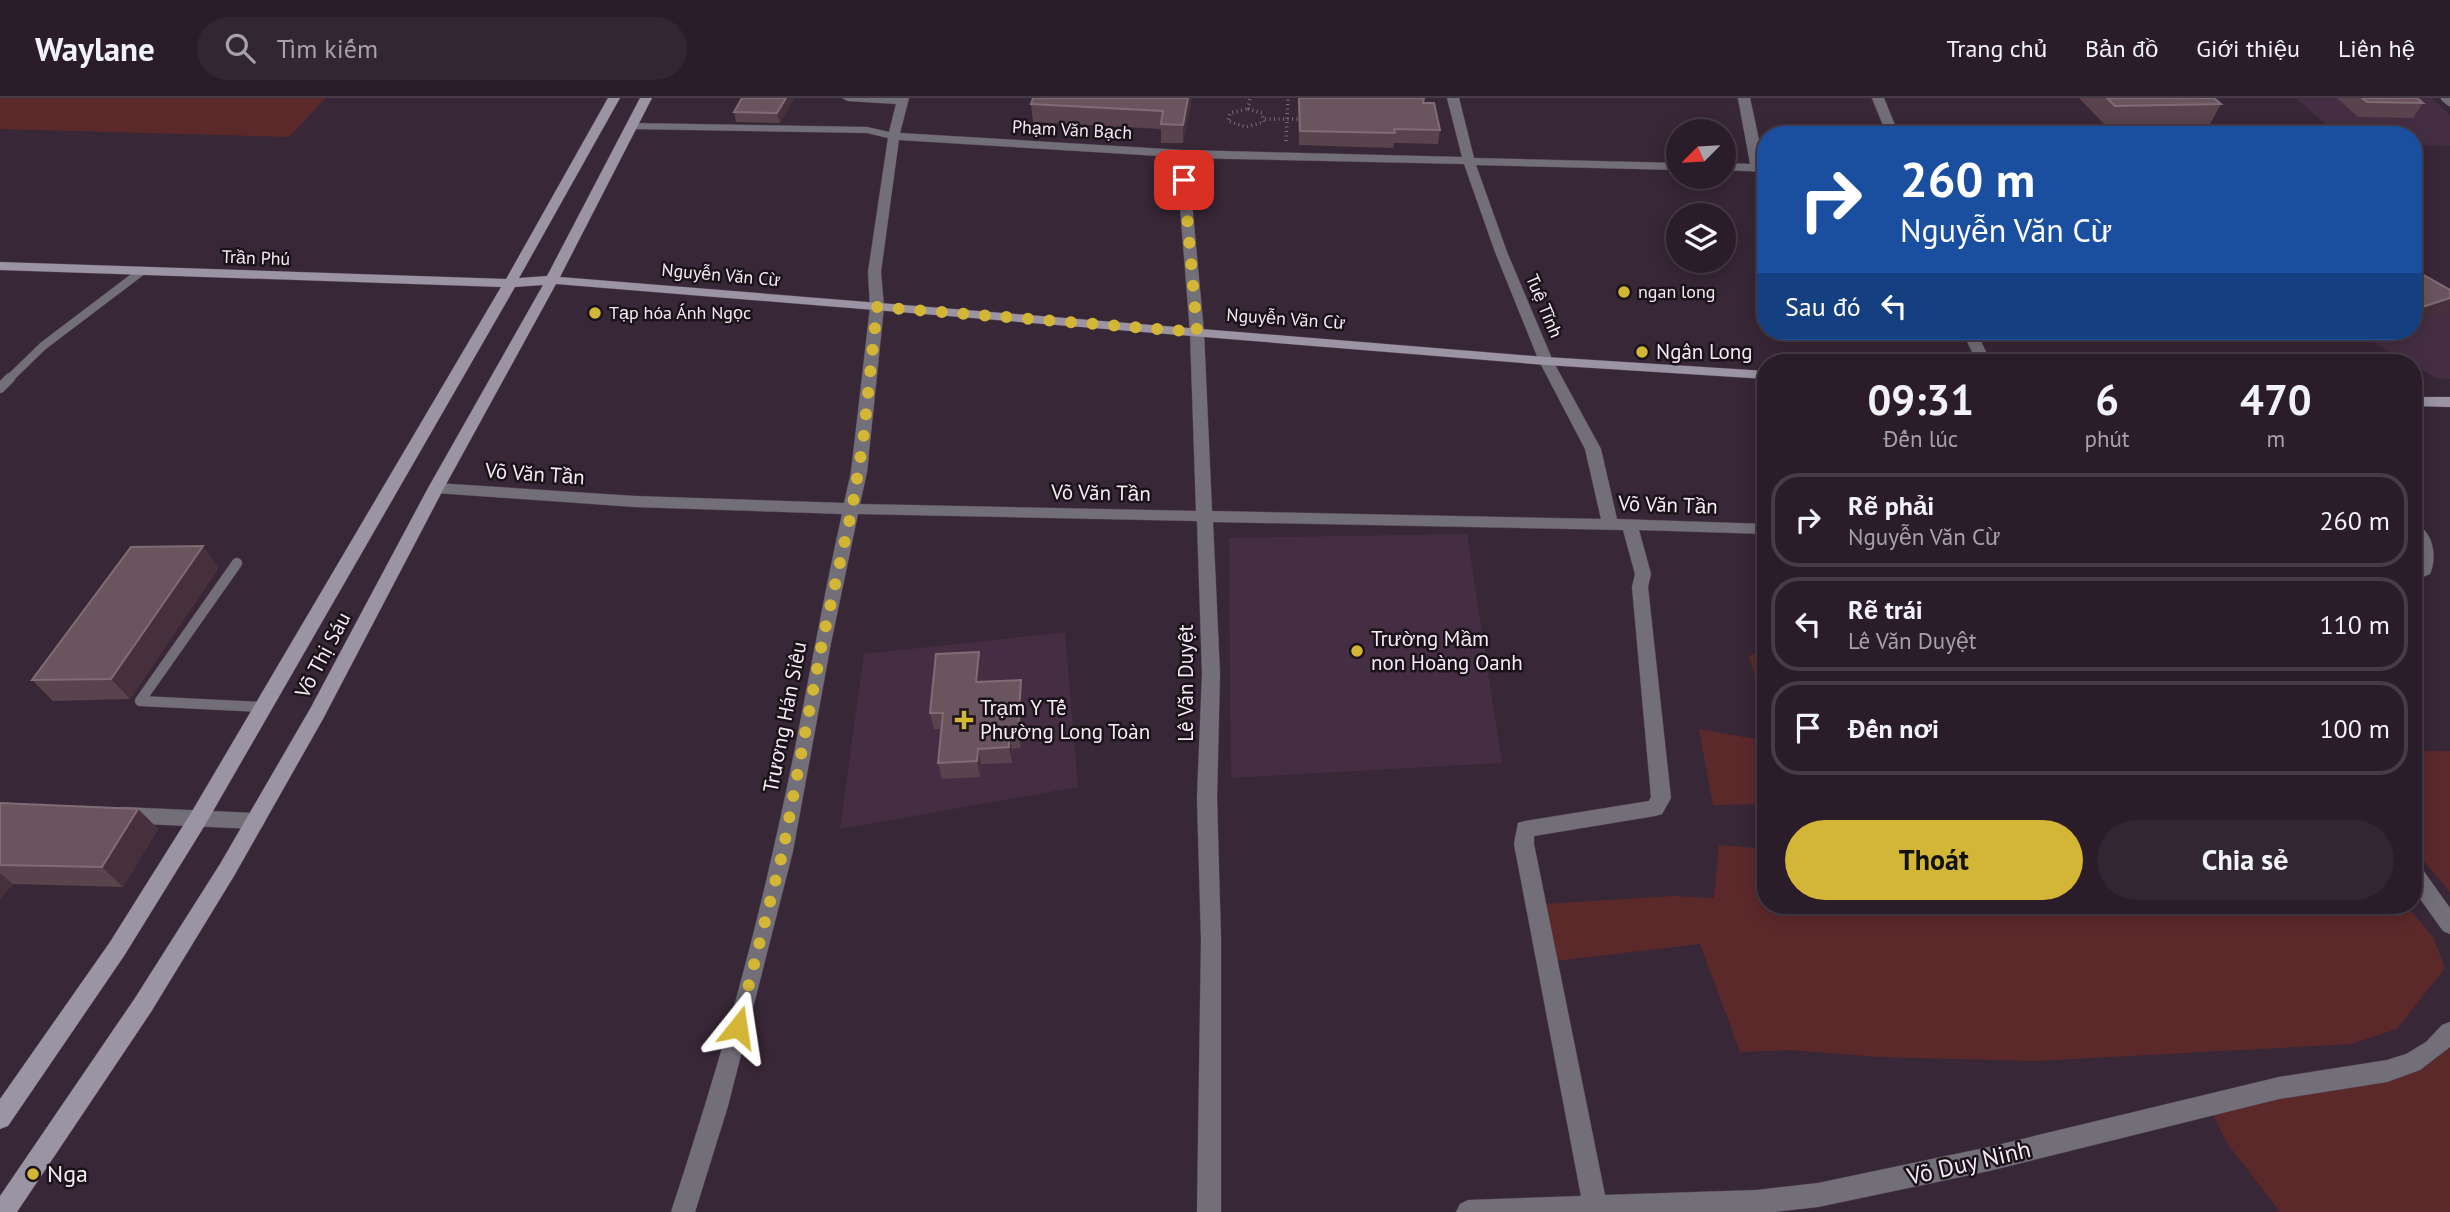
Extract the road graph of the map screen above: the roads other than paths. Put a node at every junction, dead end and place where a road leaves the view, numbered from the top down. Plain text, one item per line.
1 (614, 98) edge
2 (646, 98) edge
3 (848, 98) edge
4 (1453, 98) edge
5 (1744, 98) edge
6 (1878, 98) edge
7 (2445, 98) edge
8 (903, 100) edge
9 (2450, 102) edge
10 (632, 126) junction
11 (1889, 126) edge
12 (893, 136) junction
13 (1757, 152) edge
14 (1182, 154) junction
15 (1468, 159) junction
16 (1666, 166) edge
17 (1736, 167) edge
18 (1757, 168) edge
19 (0, 266) edge
20 (142, 271) junction
21 (552, 280) junction
22 (510, 283) junction
23 (877, 307) junction
24 (1197, 332) junction
25 (1546, 361) junction
26 (1757, 374) edge
27 (0, 388) edge
28 (2422, 401) edge
29 (2450, 402) edge
30 (436, 488) junction
31 (852, 509) junction
32 (1205, 516) junction
33 (1620, 524) junction
34 (1757, 529) edge
35 (2422, 538) edge
36 (237, 563) dead end
37 (2422, 571) edge
38 (263, 707) junction
39 (109, 814) edge
40 (198, 819) junction
41 (255, 821) junction
42 (2422, 885) edge
43 (2450, 925) edge
44 (2450, 1032) edge
45 (0, 1118) edge
46 (1595, 1207) junction
47 (1545, 1211) edge
48 (3, 1212) edge
49 (683, 1212) edge
50 (1209, 1212) edge
51 (1468, 1212) edge

1 - 22 main road, Võ Thị Sáu
2 - 10 main road, Võ Thị Sáu
3 - 8 street
4 - 15 street, Tuệ Tĩnh
5 - 13 street
6 - 11 street
7 - 9 lane
8 - 12 street, Trương Hán Siêu
10 - 12 street, Phạm Văn Bạch
10 - 21 main road, Võ Thị Sáu
12 - 14 street, Phạm Văn Bạch
12 - 23 street, Trương Hán Siêu
14 - 15 street, Phạm Văn Bạch
14 - 24 street, Lê Văn Duyệt
15 - 16 street, Phạm Văn Bạch
15 - 25 street, Tuệ Tĩnh
17 - 18 street
19 - 20 main road, Trần Phú
20 - 22 main road, Trần Phú
20 - 27 lane
21 - 22 main road, Nguyễn Văn Cừ
21 - 23 main road, Nguyễn Văn Cừ
21 - 30 main road, Võ Thị Sáu
22 - 38 main road, Võ Thị Sáu
23 - 24 main road, Nguyễn Văn Cừ
23 - 31 street, Trương Hán Siêu
24 - 25 main road, Nguyễn Văn Cừ
24 - 32 street, Lê Văn Duyệt
25 - 26 main road, Nguyễn Văn Cừ
25 - 33 street, Tuệ Tĩnh
28 - 29 main road
30 - 31 street, Võ Văn Tần
30 - 41 main road, Võ Thị Sáu
31 - 32 street, Võ Văn Tần
31 - 49 street, Trương Hán Siêu
32 - 33 street, Võ Văn Tần
32 - 50 street, Lê Văn Duyệt
33 - 34 street, Võ Văn Tần
33 - 46 street, Tuệ Tĩnh
35 - 37 street
36 - 38 lane
38 - 40 main road, Võ Thị Sáu
39 - 40 street
40 - 41 street
40 - 45 main road, Võ Thị Sáu
41 - 48 main road, Võ Thị Sáu
42 - 43 street
44 - 46 street, Võ Duy Ninh
46 - 47 street, Võ Duy Ninh
47 - 51 street, Võ Duy Ninh

